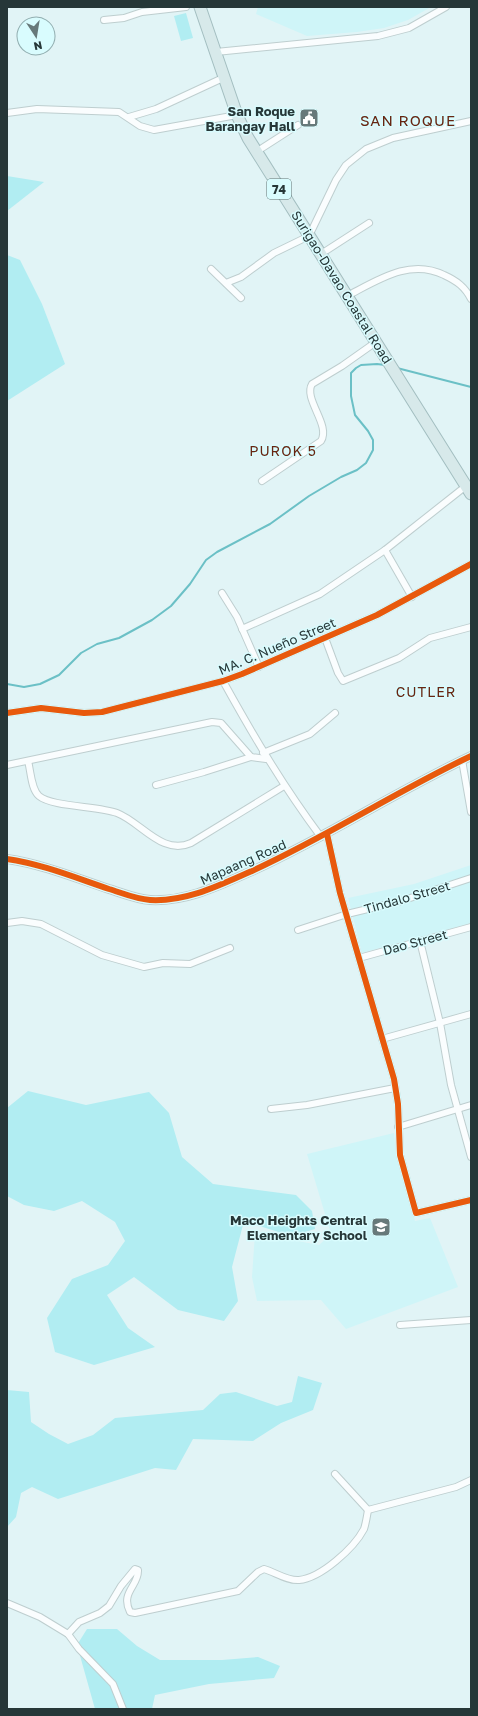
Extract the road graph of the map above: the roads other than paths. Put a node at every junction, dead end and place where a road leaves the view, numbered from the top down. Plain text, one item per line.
1 (186, 7) edge
2 (200, 7) edge
3 (446, 7) edge
4 (104, 20) dead end
5 (216, 52) junction
6 (225, 77) junction
7 (7, 113) edge
8 (237, 115) junction
9 (129, 117) junction
10 (471, 121) edge
11 (298, 125) dead end
12 (256, 152) junction
13 (369, 223) dead end
14 (310, 236) junction
15 (321, 254) junction
16 (212, 269) dead end
17 (226, 283) junction
18 (347, 296) junction
19 (241, 298) dead end
20 (471, 299) edge
21 (376, 342) junction
22 (262, 481) dead end
23 (468, 490) edge
24 (385, 550) junction
25 (471, 564) edge
26 (222, 593) dead end
27 (412, 597) junction
28 (471, 627) edge
29 (242, 629) junction
30 (325, 638) junction
31 (259, 667) junction
32 (223, 681) junction
33 (7, 713) edge
34 (335, 713) dead end
35 (265, 756) junction
36 (471, 756) edge
37 (251, 757) junction
38 (462, 760) junction
39 (28, 762) junction
40 (7, 765) edge
41 (156, 785) dead end
42 (284, 786) junction
43 (471, 812) edge
44 (324, 836) junction
45 (7, 859) edge
46 (471, 878) edge
47 (347, 914) junction
48 (7, 923) edge
49 (471, 927) edge
50 (298, 930) dead end
51 (420, 941) junction
52 (230, 948) dead end
53 (359, 958) junction
54 (471, 1014) edge
55 (440, 1023) junction
56 (382, 1039) junction
57 (395, 1088) junction
58 (471, 1105) edge
59 (271, 1109) dead end
60 (458, 1109) junction
61 (398, 1127) junction
62 (471, 1157) edge
63 (471, 1200) edge
64 (471, 1320) edge
65 (400, 1325) dead end
66 (335, 1474) dead end
67 (471, 1480) edge
68 (368, 1510) junction
69 (7, 1603) edge
70 (68, 1634) junction
71 (123, 1709) edge

1 - 4 street
2 - 5 highway, Surigao-Davao Coastal Road / 74
3 - 5 street
5 - 6 highway, Surigao-Davao Coastal Road / 74
6 - 8 highway, Surigao-Davao Coastal Road / 74
6 - 9 street
7 - 9 street
8 - 9 street
8 - 12 highway, Surigao-Davao Coastal Road / 74
10 - 14 street
11 - 12 street
12 - 14 highway, Surigao-Davao Coastal Road / 74
13 - 15 street
14 - 15 highway, Surigao-Davao Coastal Road / 74
14 - 17 street
15 - 18 highway, Surigao-Davao Coastal Road / 74
16 - 17 street
17 - 19 street
18 - 20 street
18 - 21 highway, Surigao-Davao Coastal Road / 74
21 - 22 street
21 - 23 highway, Surigao-Davao Coastal Road / 74
23 - 24 street
24 - 27 street
24 - 29 street
25 - 27 street, MA. C. Nueño Street
26 - 29 street
27 - 30 street, MA. C. Nueño Street
28 - 30 street
29 - 31 street
30 - 31 street, MA. C. Nueño Street
31 - 32 street, MA. C. Nueño Street
32 - 33 street, MA. C. Nueño Street
32 - 35 street
34 - 35 street
35 - 37 street
35 - 42 street
36 - 38 street, Mapaang Road
37 - 39 street
37 - 41 street
38 - 43 street
38 - 44 street, Mapaang Road
39 - 40 street
39 - 42 street
42 - 44 street
44 - 45 street, Mapaang Road
44 - 47 street
46 - 47 street, Tindalo Street
47 - 50 street, Tindalo Street
47 - 53 street
48 - 52 street
49 - 51 street, Dao Street
51 - 53 street, Dao Street
51 - 55 street
53 - 56 street
54 - 55 street
55 - 56 street
55 - 60 street
56 - 57 street
57 - 59 street
57 - 61 street
58 - 60 street
60 - 61 street
60 - 62 street
61 - 63 street
64 - 65 street
66 - 68 street
67 - 68 street
68 - 70 street
69 - 70 street
70 - 71 street

